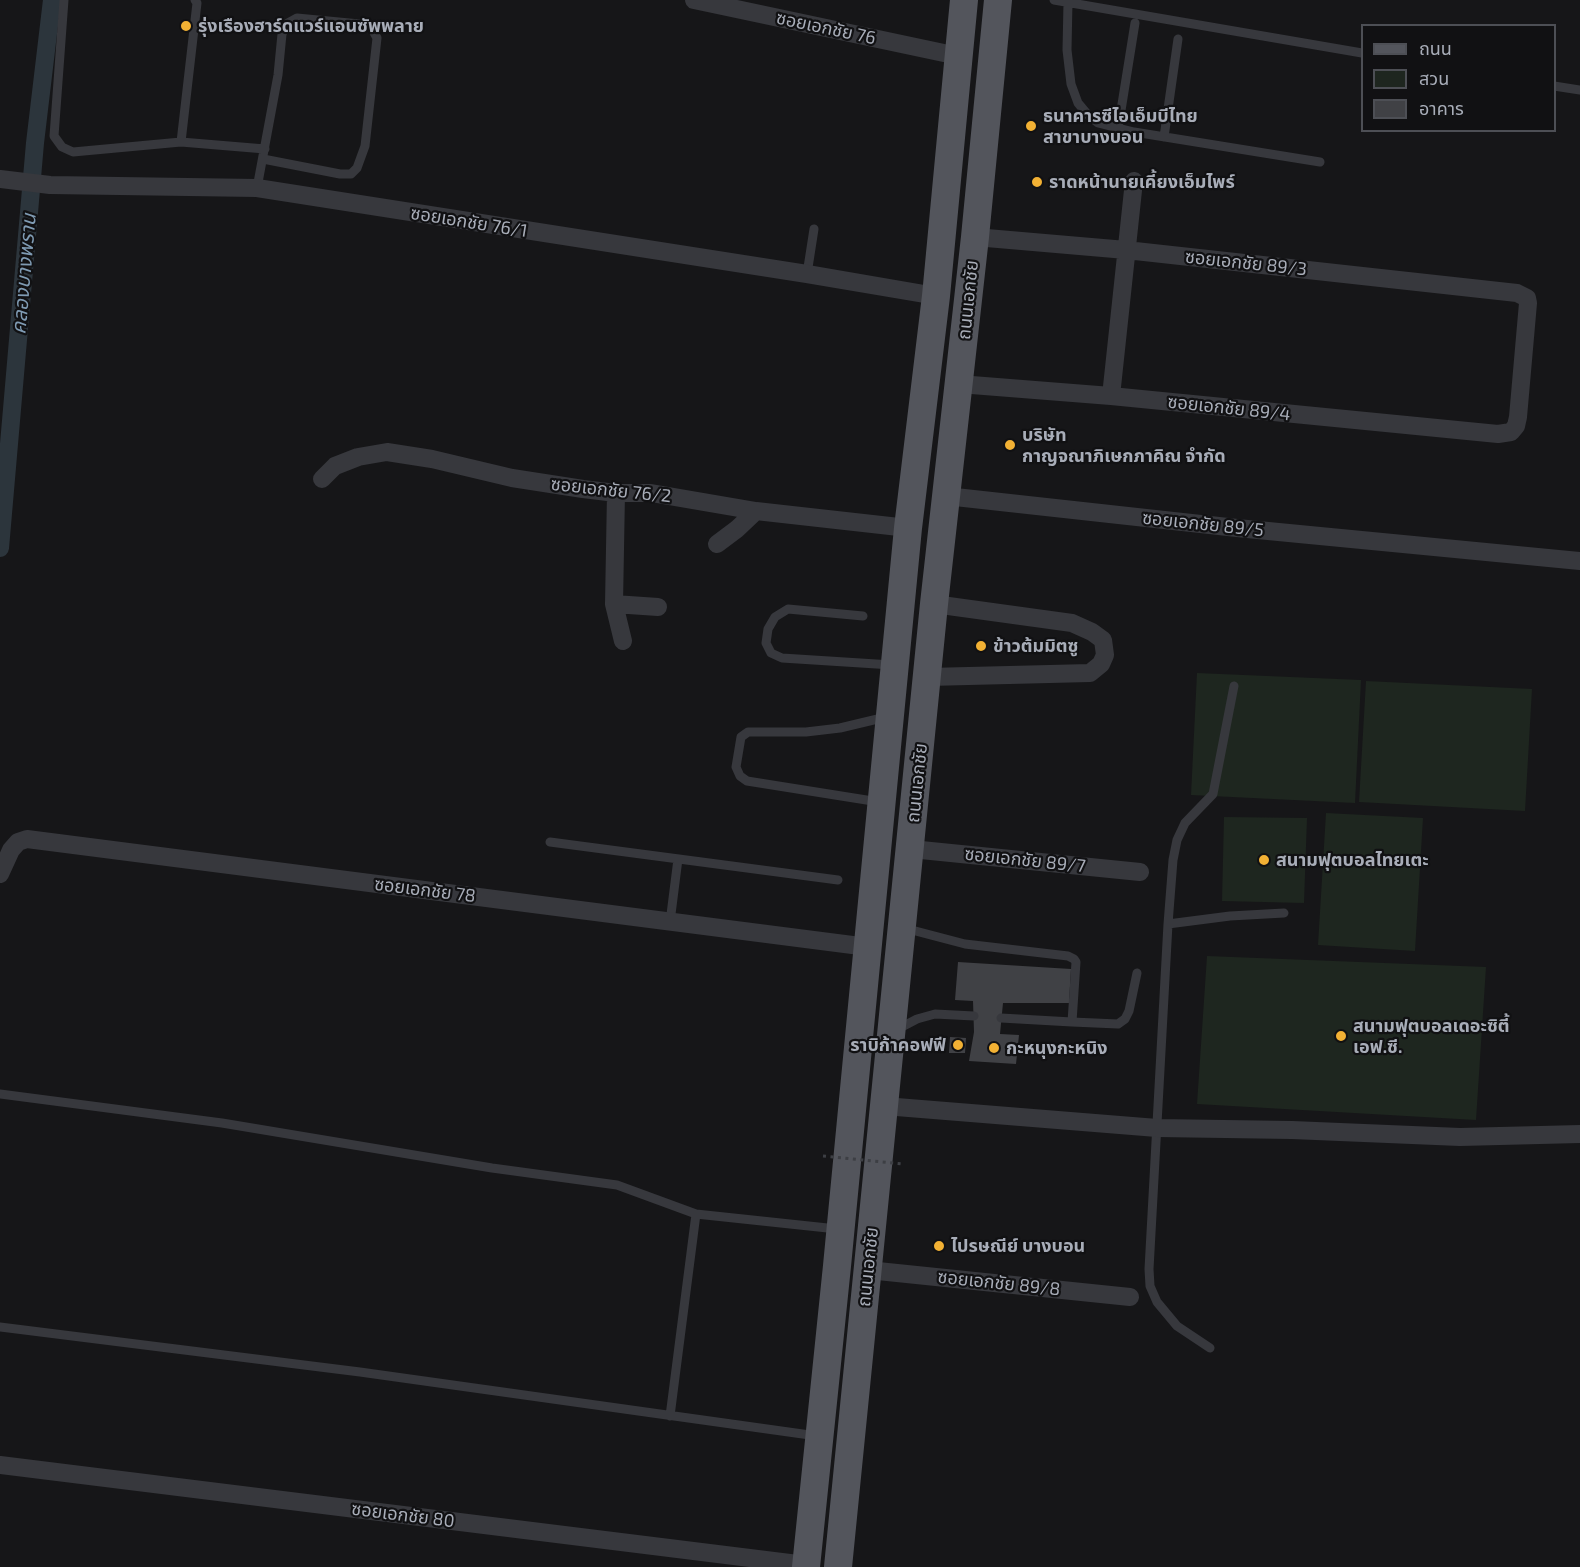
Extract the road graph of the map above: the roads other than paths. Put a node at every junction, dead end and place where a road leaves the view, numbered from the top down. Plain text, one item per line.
1 (64, 0) edge
2 (195, 0) edge
3 (694, 0) edge
4 (964, 0) edge
5 (998, 0) edge
6 (1054, 0) edge
7 (1068, 2) junction
8 (1135, 23) dead end
9 (1178, 39) dead end
10 (1361, 53) edge
11 (958, 56) junction
12 (1556, 86) edge
13 (1580, 90) edge
14 (1118, 129) junction
15 (1164, 137) junction
16 (181, 142) junction
17 (265, 149) junction
18 (263, 159) junction
19 (1320, 162) dead end
20 (6, 179) edge
21 (1134, 181) dead end
22 (257, 188) junction
23 (814, 230) dead end
24 (975, 237) junction
25 (1126, 249) junction
26 (807, 274) junction
27 (936, 296) junction
28 (959, 384) junction
29 (1111, 396) junction
30 (1498, 435) joint
31 (322, 479) dead end
32 (616, 493) junction
33 (946, 496) junction
34 (756, 511) junction
35 (908, 528) junction
36 (717, 544) dead end
37 (1580, 561) edge
38 (614, 604) junction
39 (934, 604) junction
40 (658, 607) dead end
41 (863, 616) dead end
42 (624, 642) dead end
43 (895, 665) junction
44 (928, 677) junction
45 (1234, 686) dead end
46 (890, 716) junction
47 (881, 802) junction
48 (550, 842) dead end
49 (911, 849) junction
50 (678, 859) junction
51 (1140, 872) dead end
52 (0, 874) edge
53 (838, 880) dead end
54 (1284, 913) dead end
55 (670, 922) junction
56 (1168, 924) junction
57 (901, 927) junction
58 (868, 947) junction
59 (1137, 973) dead end
60 (974, 1016) dead end
61 (1001, 1018) dead end
62 (1071, 1022) junction
63 (891, 1032) junction
64 (0, 1094) edge
65 (884, 1106) junction
66 (1157, 1128) junction
67 (1580, 1134) edge
68 (696, 1214) junction
69 (873, 1222) junction
70 (841, 1226) junction
71 (868, 1270) junction
72 (837, 1272) junction
73 (1130, 1297) dead end
74 (0, 1327) edge
75 (1210, 1348) dead end
76 (670, 1416) junction
77 (820, 1437) junction
78 (0, 1465) edge
79 (806, 1566) edge
80 (838, 1567) edge

1 - 16 lane
2 - 16 lane
3 - 11 street, ซอยเอกชัย 76
4 - 11 main road, ถนนเอกชัย
5 - 24 main road, ถนนเอกชัย
6 - 7 lane
7 - 10 lane
7 - 14 lane
8 - 14 lane
9 - 15 lane
11 - 27 main road, ถนนเอกชัย
12 - 13 lane
14 - 15 lane
15 - 19 lane
16 - 17 lane
17 - 18 lane
17 - 18 lane
18 - 22 lane
20 - 22 street, ซอยเอกชัย 76/1
21 - 25 street
22 - 26 street, ซอยเอกชัย 76/1
23 - 26 lane
24 - 25 street, ซอยเอกชัย 89/3
24 - 28 main road, ถนนเอกชัย
25 - 29 street
25 - 30 street, ซอยเอกชัย 89/3
26 - 27 street, ซอยเอกชัย 76/1
27 - 35 main road, ถนนเอกชัย
28 - 29 street, ซอยเอกชัย 89/4
28 - 33 main road, ถนนเอกชัย
29 - 30 street, ซอยเอกชัย 89/4
31 - 32 street, ซอยเอกชัย 76/2
32 - 34 street, ซอยเอกชัย 76/2
32 - 38 street
33 - 37 street, ซอยเอกชัย 89/5
33 - 39 main road, ถนนเอกชัย
34 - 35 street, ซอยเอกชัย 76/2
34 - 36 street
35 - 43 main road, ถนนเอกชัย
38 - 40 street
38 - 42 street
39 - 44 main road, ถนนเอกชัย
39 - 44 street
41 - 43 lane
43 - 46 main road, ถนนเอกชัย
44 - 49 main road, ถนนเอกชัย
45 - 56 lane
46 - 47 main road, ถนนเอกชัย
46 - 47 lane
47 - 58 main road, ถนนเอกชัย
48 - 50 lane
49 - 51 street, ซอยเอกชัย 89/7
49 - 57 main road, ถนนเอกชัย
50 - 53 lane
50 - 55 lane
52 - 55 street, ซอยเอกชัย 78
54 - 56 lane
55 - 58 street, ซอยเอกชัย 78
56 - 66 lane
57 - 62 lane
57 - 63 main road, ถนนเอกชัย
58 - 70 main road, ถนนเอกชัย
59 - 62 lane
60 - 63 lane
61 - 62 lane
63 - 65 main road, ถนนเอกชัย
64 - 68 lane
65 - 66 street
65 - 69 main road, ถนนเอกชัย
66 - 67 street
66 - 75 lane
68 - 70 lane
68 - 76 lane
69 - 70 main road
69 - 71 main road, ถนนเอกชัย
70 - 72 main road, ถนนเอกชัย
71 - 72 main road
71 - 73 street, ซอยเอกชัย 89/8
71 - 80 main road, ถนนเอกชัย
72 - 77 main road, ถนนเอกชัย
74 - 76 lane
76 - 77 lane
77 - 79 main road, ถนนเอกชัย
78 - 79 street, ซอยเอกชัย 80

